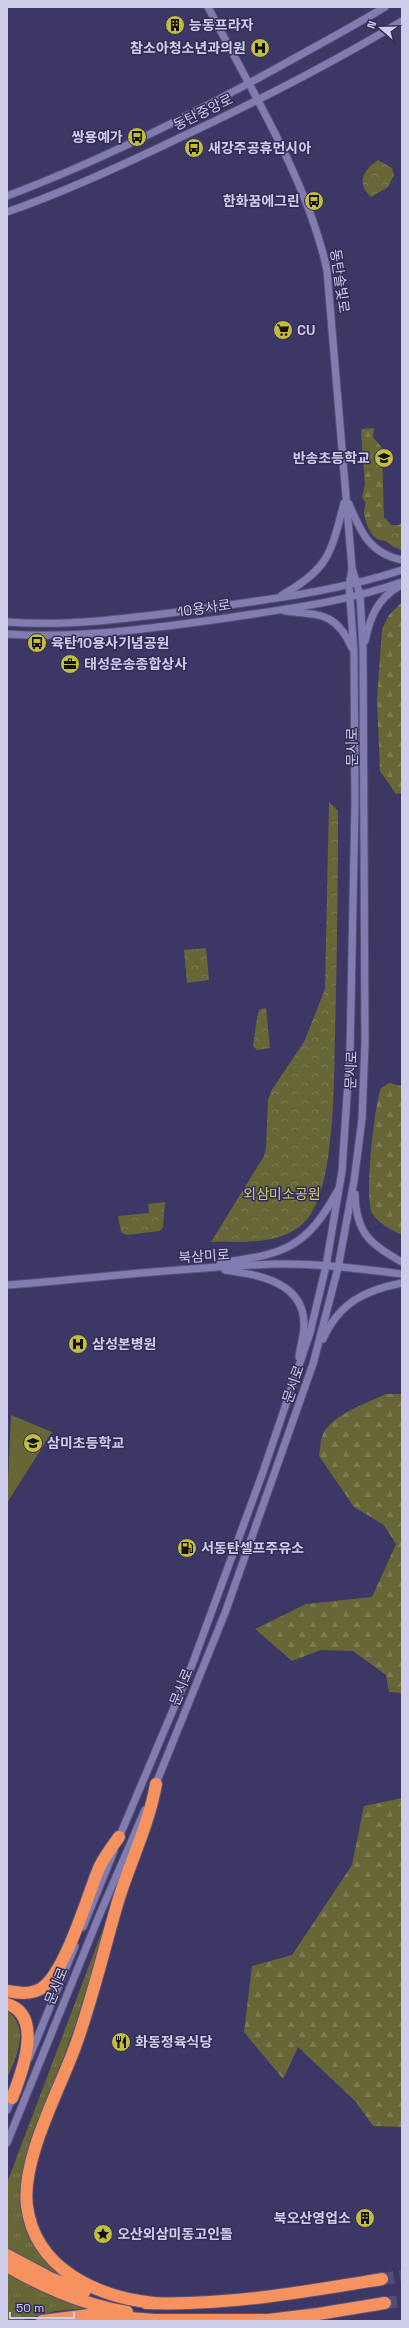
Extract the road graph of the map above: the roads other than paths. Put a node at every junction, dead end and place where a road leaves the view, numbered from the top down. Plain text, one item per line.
1 (208, 7) edge
2 (385, 7) edge
3 (402, 21) edge
4 (247, 84) junction
5 (258, 101) junction
6 (7, 196) edge
7 (7, 212) edge
8 (346, 497) junction
9 (402, 560) edge
10 (352, 568) junction
11 (402, 570) edge
12 (357, 583) junction
13 (402, 584) edge
14 (349, 585) junction
15 (360, 595) junction
16 (350, 597) junction
17 (276, 598) junction
18 (277, 610) junction
19 (7, 622) edge
20 (7, 634) edge
21 (363, 649) junction
22 (354, 652) junction
23 (354, 1181) junction
24 (340, 1184) junction
25 (402, 1262) edge
26 (326, 1266) junction
27 (338, 1268) junction
28 (188, 1269) junction
29 (402, 1274) edge
30 (402, 1283) edge
31 (7, 1285) edge
32 (313, 1364) junction
33 (296, 1379) junction
34 (156, 1784) junction
35 (119, 1837) junction
36 (7, 1991) edge
37 (7, 2004) edge
38 (12, 2098) junction
39 (7, 2110) edge
40 (7, 2143) edge
41 (7, 2255) edge
42 (7, 2266) edge
43 (382, 2279) tunnel mouth
44 (154, 2303) junction
45 (385, 2303) tunnel mouth
46 (175, 2319) junction
47 (42, 2321) edge

1 - 4 street, 동탄솔빛로
2 - 4 street, 동탄중앙로
3 - 5 street, 동탄중앙로
4 - 5 street, 동탄솔빛로
4 - 6 street, 동탄중앙로
5 - 7 street, 동탄중앙로
5 - 8 street, 동탄솔빛로
8 - 9 street
8 - 10 street, 동탄솔빛로
8 - 17 street
10 - 12 street, 동탄솔빛로
10 - 14 street, 문시로
11 - 12 street, 10용사로
12 - 14 street, 10용사로
12 - 15 street, 문시로
13 - 15 street, 10용사로
13 - 21 street
14 - 16 street, 문시로
14 - 17 street, 10용사로
15 - 16 street, 10용사로
15 - 21 street, 문시로
16 - 18 street, 10용사로
16 - 22 street, 문시로
17 - 19 street, 10용사로
18 - 20 street, 10용사로
18 - 22 street
21 - 23 street, 문시로
22 - 24 street, 문시로
23 - 25 street
23 - 27 street, 문시로
24 - 26 street, 문시로
24 - 28 street
26 - 27 street, 북삼미로
26 - 28 street, 북삼미로
26 - 33 street, 문시로
27 - 29 street, 북삼미로
27 - 32 street, 문시로
28 - 31 street, 북삼미로
28 - 33 street
30 - 32 street
32 - 34 street, 문시로
33 - 35 street, 문시로
34 - 40 street, 문시로
34 - 44 highway
35 - 36 highway
35 - 38 street, 문시로
37 - 38 highway
38 - 39 street, 문시로
41 - 44 highway
42 - 46 highway
43 - 44 highway
45 - 46 highway
46 - 47 highway

